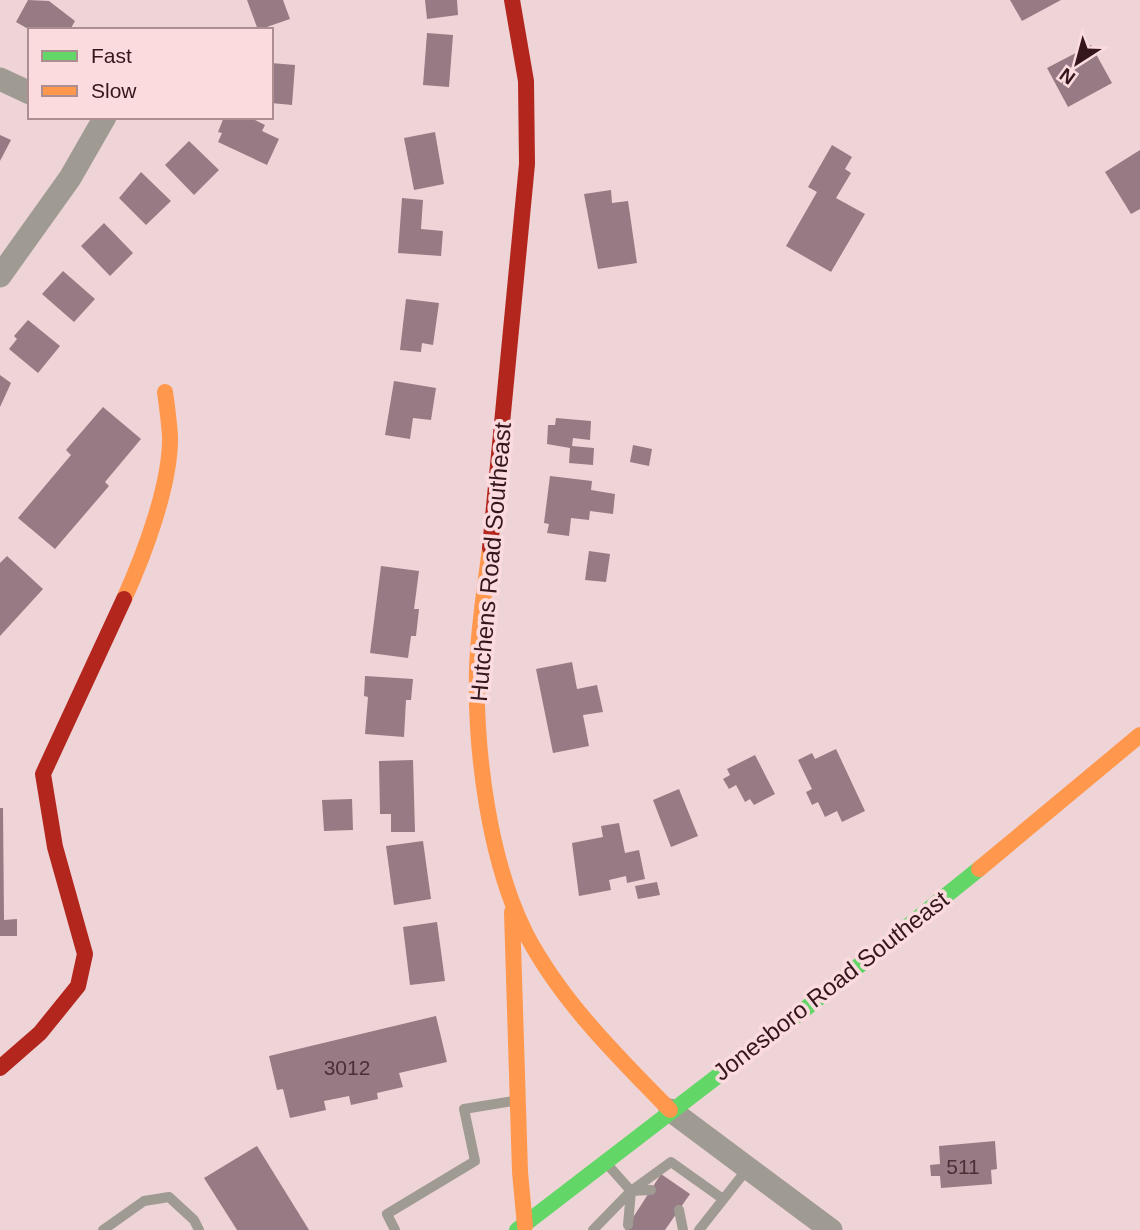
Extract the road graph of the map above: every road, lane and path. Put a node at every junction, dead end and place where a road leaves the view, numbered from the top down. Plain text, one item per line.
1 (512, 0) edge
2 (0, 79) edge
3 (28, 92) edge
4 (104, 119) edge
5 (0, 276) edge
6 (165, 392) dead end
7 (1140, 735) edge
8 (511, 897) junction
9 (0, 1068) edge
10 (517, 1100) junction
11 (670, 1110) junction
12 (605, 1162) junction
13 (748, 1168) junction
14 (651, 1190) dead end
15 (631, 1191) junction
16 (723, 1199) junction
17 (679, 1210) dead end
18 (628, 1225) dead end
19 (521, 1228) edge
20 (103, 1230) edge
21 (199, 1230) edge
22 (395, 1230) edge
23 (593, 1230) edge
24 (683, 1230) edge
25 (699, 1230) edge
26 (831, 1230) edge

1 - 8 street, Hutchens Road Southeast
2 - 3 street
4 - 5 street
6 - 9 street
7 - 11 street, Jonesboro Road Southeast
8 - 10 street
8 - 11 street, Hutchens Road Southeast
10 - 19 street
10 - 22 lane
11 - 12 street, Jonesboro Road Southeast
11 - 13 street
12 - 15 lane
12 - 19 street, Jonesboro Road Southeast
13 - 16 lane
13 - 26 street
14 - 15 lane
15 - 16 lane
15 - 18 lane
15 - 23 lane
16 - 25 lane
17 - 24 lane
20 - 21 lane

